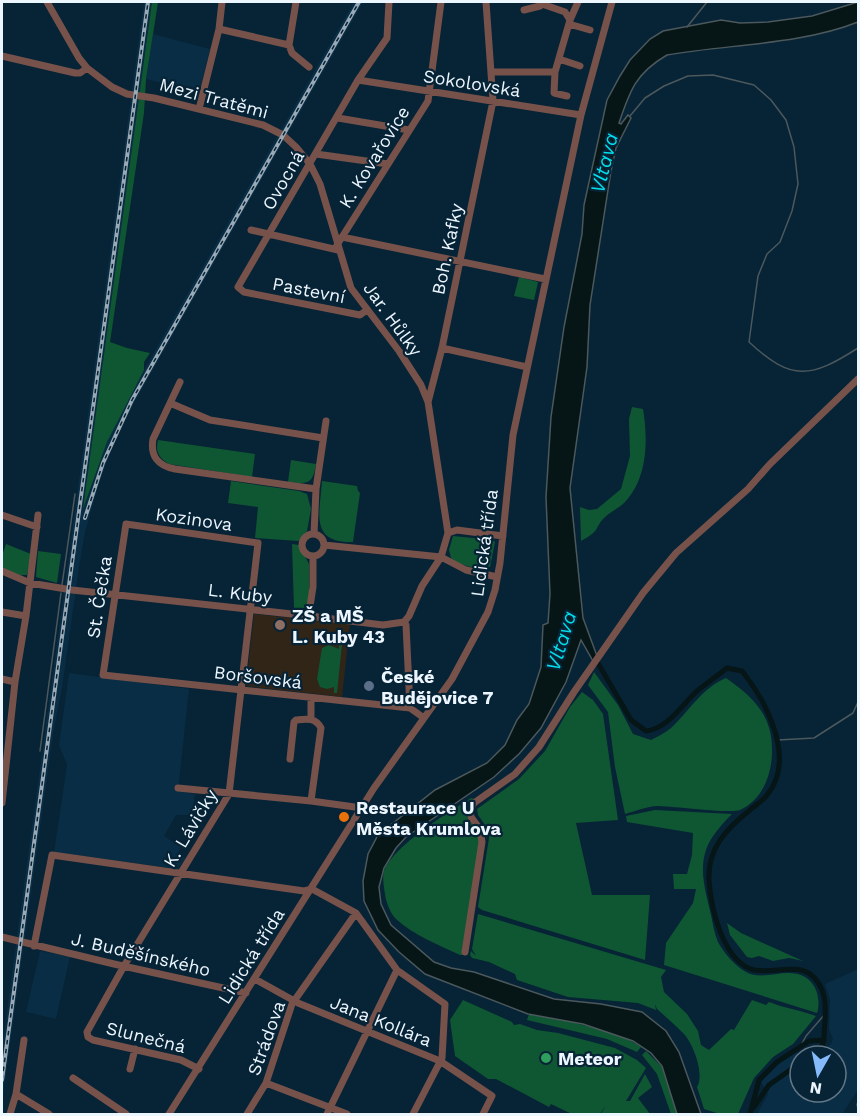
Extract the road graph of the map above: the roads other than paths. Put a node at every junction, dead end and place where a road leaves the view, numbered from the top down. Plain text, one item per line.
1 (47, 2) edge
2 (222, 2) edge
3 (296, 2) edge
4 (389, 2) edge
5 (441, 2) edge
6 (486, 2) edge
7 (578, 2) edge
8 (612, 2) edge
9 (542, 3) edge
10 (524, 10) dead end
11 (569, 22) junction
12 (219, 29) junction
13 (590, 30) dead end
14 (289, 45) junction
15 (2, 56) edge
16 (559, 59) junction
17 (580, 66) dead end
18 (87, 68) junction
19 (309, 68) dead end
20 (491, 72) junction
21 (555, 72) junction
22 (358, 80) junction
23 (429, 92) junction
24 (567, 96) dead end
25 (493, 102) junction
26 (199, 109) junction
27 (581, 115) junction
28 (338, 118) junction
29 (409, 130) junction
30 (283, 135) joint
31 (316, 154) junction
32 (310, 164) junction
33 (388, 164) junction
34 (251, 230) dead end
35 (270, 234) junction
36 (342, 237) junction
37 (338, 247) junction
38 (460, 261) junction
39 (545, 279) junction
40 (244, 292) joint
41 (367, 310) junction
42 (442, 348) junction
43 (527, 367) junction
44 (858, 379) edge
45 (180, 382) dead end
46 (428, 402) junction
47 (170, 403) junction
48 (326, 421) dead end
49 (323, 438) junction
50 (316, 489) junction
51 (2, 515) edge
52 (39, 515) dead end
53 (126, 524) joint
54 (37, 527) junction
55 (448, 533) junction
56 (314, 534) junction
57 (503, 536) junction
58 (258, 543) joint
59 (324, 545) junction
60 (313, 556) junction
61 (441, 557) junction
62 (2, 571) edge
63 (497, 577) junction
64 (30, 583) junction
65 (114, 594) junction
66 (250, 609) junction
67 (2, 612) edge
68 (309, 613) junction
69 (26, 616) junction
70 (404, 622) junction
71 (103, 675) joint
72 (2, 679) edge
73 (15, 682) junction
74 (242, 690) junction
75 (311, 699) junction
76 (410, 708) junction
77 (311, 718) junction
78 (424, 718) junction
79 (5, 746) edge
80 (290, 759) dead end
81 (178, 788) dead end
82 (229, 794) junction
83 (311, 801) junction
84 (2, 803) edge
85 (362, 808) junction
86 (181, 873) junction
87 (312, 889) junction
88 (356, 913) junction
89 (2, 937) edge
90 (32, 945) junction
91 (465, 952) dead end
92 (124, 966) junction
93 (397, 970) junction
94 (255, 979) junction
95 (246, 993) junction
96 (293, 1001) junction
97 (367, 1031) junction
98 (87, 1035) joint
99 (24, 1044) dead end
100 (135, 1049) junction
101 (440, 1061) junction
102 (130, 1069) dead end
103 (199, 1069) junction
104 (73, 1078) dead end
105 (266, 1083) junction
106 (16, 1094) junction
107 (328, 1111) edge
108 (10, 1114) edge
109 (49, 1114) edge
110 (126, 1114) edge
111 (169, 1114) edge
112 (247, 1114) edge
113 (347, 1114) edge
114 (413, 1114) edge
115 (483, 1114) edge

1 - 18 street, Mezi Tratěmi
2 - 12 street
3 - 14 street
4 - 22 street, Ovocná
5 - 23 street, K. Kovařovice
6 - 20 street, Boh. Kafky
7 - 11 street
8 - 27 street, Lidická třída
9 - 10 street
9 - 11 street
11 - 13 street
11 - 16 street
12 - 14 street
12 - 26 street
14 - 19 street
15 - 18 street
16 - 17 street
16 - 21 street
18 - 26 street, Mezi Tratěmi
20 - 21 street
20 - 25 street, Boh. Kafky
21 - 24 street
22 - 23 street, Sokolovská
22 - 28 street, Ovocná
23 - 25 street, Sokolovská
23 - 29 street, K. Kovařovice
25 - 27 street, Sokolovská
25 - 38 street, Boh. Kafky
26 - 30 street, Mezi Tratěmi
27 - 39 street, Lidická třída
28 - 29 street
28 - 31 street, Ovocná
29 - 33 street, K. Kovařovice
30 - 32 street, Jar. Hůlky
31 - 32 street, Ovocná
31 - 33 street
32 - 35 street, Ovocná
32 - 37 street, Jar. Hůlky
33 - 36 street, K. Kovařovice
34 - 35 street
35 - 37 street
35 - 40 street, Ovocná
36 - 37 street, K. Kovařovice
36 - 38 street
37 - 41 street, Jar. Hůlky
38 - 39 street
38 - 42 street, Boh. Kafky
39 - 43 street, Lidická třída
40 - 41 street, Pastevní
41 - 46 street, Jar. Hůlky
42 - 43 street
42 - 46 street, Boh. Kafky
43 - 57 street, Lidická třída
44 - 91 street
45 - 47 street
46 - 55 street, Jar. Hůlky
47 - 49 street
47 - 50 street
48 - 49 street
49 - 50 street
50 - 56 street
51 - 54 street
52 - 54 street
53 - 58 street, Kozinova
53 - 65 street, St. Čečka
54 - 64 street
55 - 57 street
55 - 61 street
56 - 59 street
56 - 60 street
57 - 63 street, Lidická třída
58 - 66 street, K. Lávičky
59 - 60 street
59 - 61 street
60 - 68 street
61 - 63 street
61 - 70 street
62 - 64 street, L. Kuby
63 - 78 street, Lidická třída
64 - 65 street, L. Kuby
64 - 69 street
65 - 66 street, L. Kuby
65 - 71 street, St. Čečka
66 - 68 street, L. Kuby
66 - 74 street, K. Lávičky
67 - 69 street
68 - 70 street, L. Kuby
69 - 73 street
70 - 76 street
71 - 74 street, Boršovská
72 - 73 street
73 - 79 street
74 - 75 street, Boršovská
74 - 82 street, K. Lávičky
75 - 76 street, Boršovská
75 - 77 street
76 - 78 street
77 - 80 street
77 - 83 street
78 - 85 street, Lidická třída
79 - 84 street
81 - 82 street
82 - 83 street
82 - 86 street, K. Lávičky
83 - 85 street
85 - 87 street, Lidická třída
86 - 87 street
86 - 90 street
86 - 92 street, K. Lávičky
87 - 88 street
87 - 94 street, Lidická třída
88 - 93 street
88 - 96 street, Strádova
89 - 90 street, J. Buděšínského
90 - 92 street, J. Buděšínského
92 - 95 street, J. Buděšínského
92 - 98 street, K. Lávičky
93 - 97 street
93 - 101 street
94 - 95 street, Lidická třída
94 - 96 street, Jana Kollára
95 - 103 street, Lidická třída
96 - 97 street, Jana Kollára
96 - 105 street, Strádova
97 - 101 street, Jana Kollára
97 - 107 street
98 - 100 street, Slunečná
99 - 106 street
100 - 102 street
100 - 103 street, Slunečná
101 - 114 street
101 - 115 street, Jana Kollára
103 - 111 street, Lidická třída
104 - 110 street
105 - 107 street
105 - 112 street, Strádova
106 - 108 street
106 - 109 street
107 - 113 street

